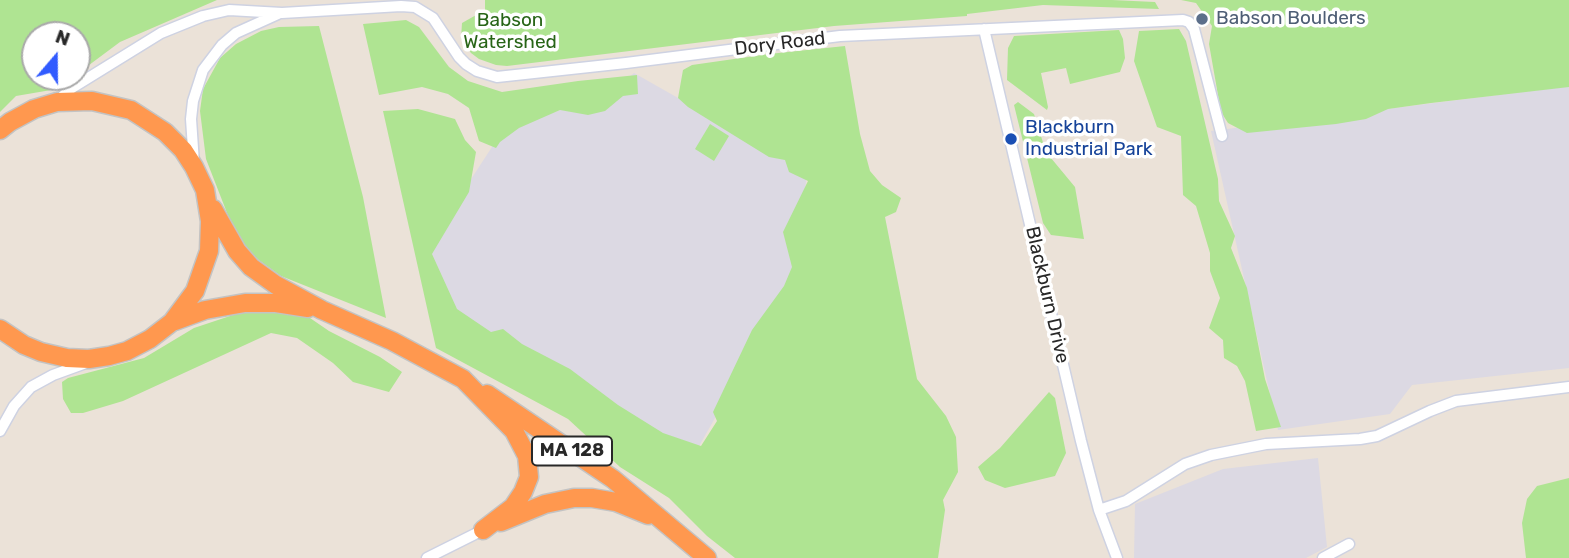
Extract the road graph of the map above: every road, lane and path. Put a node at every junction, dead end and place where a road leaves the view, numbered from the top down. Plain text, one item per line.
1 (282, 13) junction
2 (984, 29) junction
3 (57, 102) junction
4 (0, 131) edge
5 (1222, 136) dead end
6 (194, 167) junction
7 (205, 190) junction
8 (322, 310) junction
9 (172, 321) junction
10 (0, 329) edge
11 (109, 356) junction
12 (463, 379) junction
13 (1569, 387) edge
14 (0, 431) edge
15 (1099, 509) junction
16 (483, 530) junction
17 (676, 530) junction
18 (1349, 544) dead end
19 (427, 558) edge
20 (707, 558) edge
21 (1117, 558) edge
22 (1323, 558) edge

1 - 2 street, Dory Road
1 - 3 street, Dory Road
1 - 6 street, Dory Road
2 - 5 street, Dory Road
2 - 15 street, Blackburn Drive
3 - 4 highway, MA 128
3 - 6 highway, MA 128
6 - 7 highway, MA 128
7 - 8 highway, MA 128
7 - 9 highway
8 - 9 highway, MA 128
8 - 12 highway, MA 128
9 - 11 highway, MA 128
10 - 11 highway, MA 128
11 - 14 street
12 - 16 highway
12 - 17 highway, MA 128
13 - 15 street
15 - 21 street, Blackburn Drive
16 - 17 highway
16 - 19 street
17 - 20 highway, MA 128
18 - 22 street

